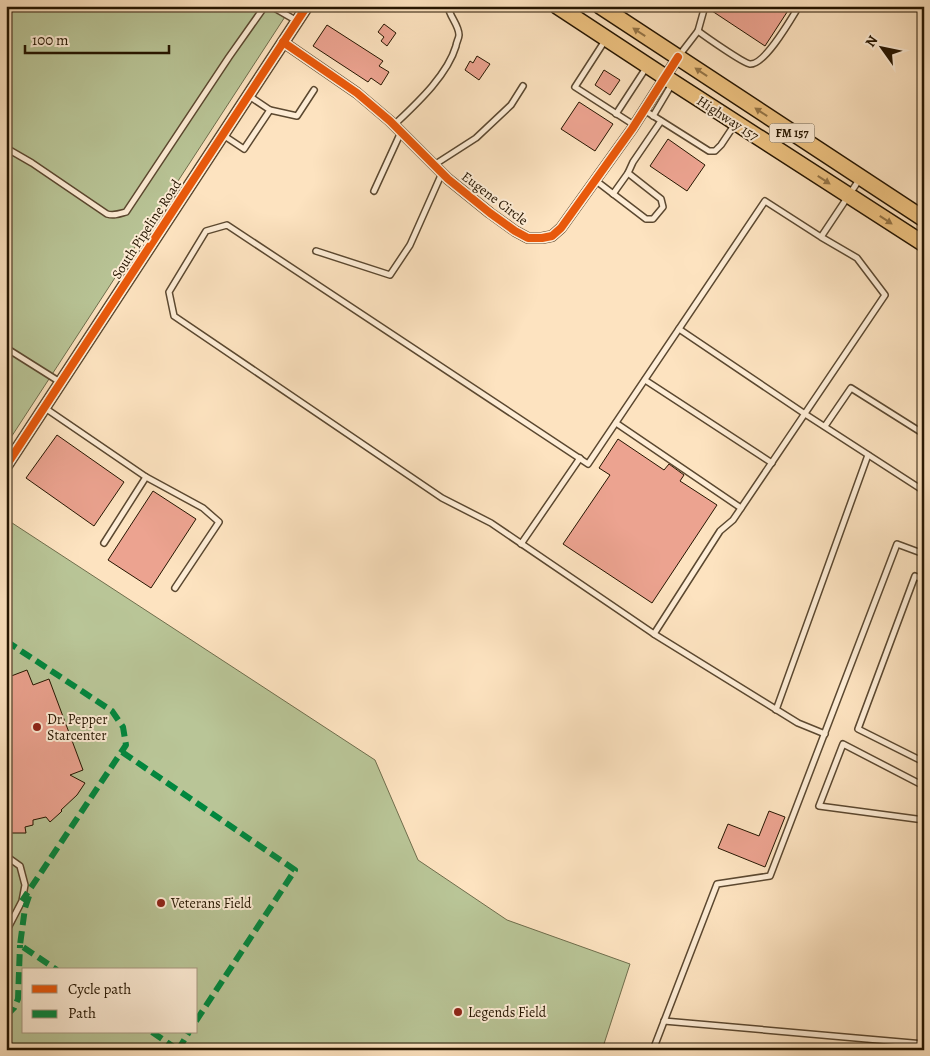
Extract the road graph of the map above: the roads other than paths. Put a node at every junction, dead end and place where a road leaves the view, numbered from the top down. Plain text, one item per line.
1 (265, 6) edge
2 (271, 6) edge
3 (307, 6) edge
4 (448, 6) edge
5 (557, 6) edge
6 (600, 6) edge
7 (705, 6) edge
8 (798, 6) edge
9 (297, 21) junction
10 (698, 31) junction
11 (606, 39) junction
12 (283, 42) junction
13 (678, 57) junction
14 (648, 66) junction
15 (669, 80) junction
16 (523, 86) dead end
17 (314, 90) dead end
18 (248, 96) junction
19 (270, 110) junction
20 (648, 113) junction
21 (616, 114) junction
22 (662, 121) junction
23 (736, 123) junction
24 (634, 126) junction
25 (398, 129) junction
26 (223, 135) junction
27 (6, 148) edge
28 (434, 165) junction
29 (442, 173) junction
30 (628, 173) junction
31 (860, 177) junction
32 (595, 180) junction
33 (374, 191) dead end
34 (613, 194) junction
35 (848, 195) junction
36 (924, 218) edge
37 (821, 237) junction
38 (924, 244) edge
39 (316, 250) dead end
40 (679, 329) junction
41 (6, 348) edge
42 (645, 380) junction
43 (60, 383) junction
44 (44, 407) junction
45 (805, 414) junction
46 (616, 423) junction
47 (825, 426) junction
48 (924, 434) edge
49 (868, 455) junction
50 (580, 458) junction
51 (772, 463) junction
52 (6, 466) edge
53 (146, 477) junction
54 (924, 492) edge
55 (741, 508) junction
56 (104, 543) dead end
57 (521, 544) junction
58 (924, 554) edge
59 (924, 580) edge
60 (175, 588) dead end
61 (654, 634) junction
62 (776, 710) junction
63 (825, 734) junction
64 (924, 762) edge
65 (924, 786) edge
66 (924, 820) edge
67 (6, 856) edge
68 (6, 955) edge
69 (664, 1021) junction
70 (924, 1044) edge
71 (653, 1050) edge

1 - 27 lane
2 - 9 lane
3 - 9 street, South Pipeline Road
4 - 25 lane
5 - 11 main road, Highway 157 / FM 157
13 -> 6 main road, Highway 157 / FM 157
7 - 10 lane
8 - 10 lane
9 - 12 street, South Pipeline Road
10 - 13 lane
11 - 14 main road, Highway 157 / FM 157
11 - 21 lane
12 - 18 street, South Pipeline Road
12 - 25 street, Eugene Circle
13 - 15 street, Eugene Circle
31 -> 13 main road, Highway 157 / FM 157
14 - 15 main road, Highway 157 / FM 157
14 - 21 lane
15 - 20 street, Eugene Circle
15 - 23 main road, Highway 157 / FM 157
16 - 28 lane
17 - 19 lane
18 - 19 lane
18 - 26 street, South Pipeline Road
19 - 26 lane
20 - 22 lane
20 - 24 street, Eugene Circle
21 - 24 lane
22 - 23 lane
22 - 30 lane
23 -> 35 main road, Highway 157 / FM 157
24 - 32 street, Eugene Circle
25 - 28 street, Eugene Circle
25 - 33 lane
26 - 43 street, South Pipeline Road
28 - 29 street, Eugene Circle
29 - 32 street, Eugene Circle
29 - 39 lane
30 - 34 lane
30 - 34 lane
31 - 35 lane
31 - 36 main road, Highway 157 / FM 157
32 - 34 lane
35 - 37 lane
35 -> 38 main road, Highway 157 / FM 157
37 - 40 lane
37 - 45 lane
40 - 42 lane
40 - 45 lane
41 - 43 lane
42 - 46 lane
42 - 51 lane
43 - 44 street, South Pipeline Road
44 - 52 street, South Pipeline Road
44 - 53 lane
45 - 47 lane
45 - 51 lane
46 - 50 lane
46 - 55 lane
47 - 48 lane
47 - 49 lane
49 - 54 lane
49 - 62 lane
50 - 57 lane
50 - 57 lane
51 - 55 lane
53 - 56 lane
53 - 60 lane
55 - 61 lane
57 - 61 lane
58 - 63 lane
59 - 64 lane
61 - 62 lane
62 - 63 lane
63 - 69 lane
65 - 66 lane
67 - 68 lane
69 - 70 lane
69 - 71 lane

